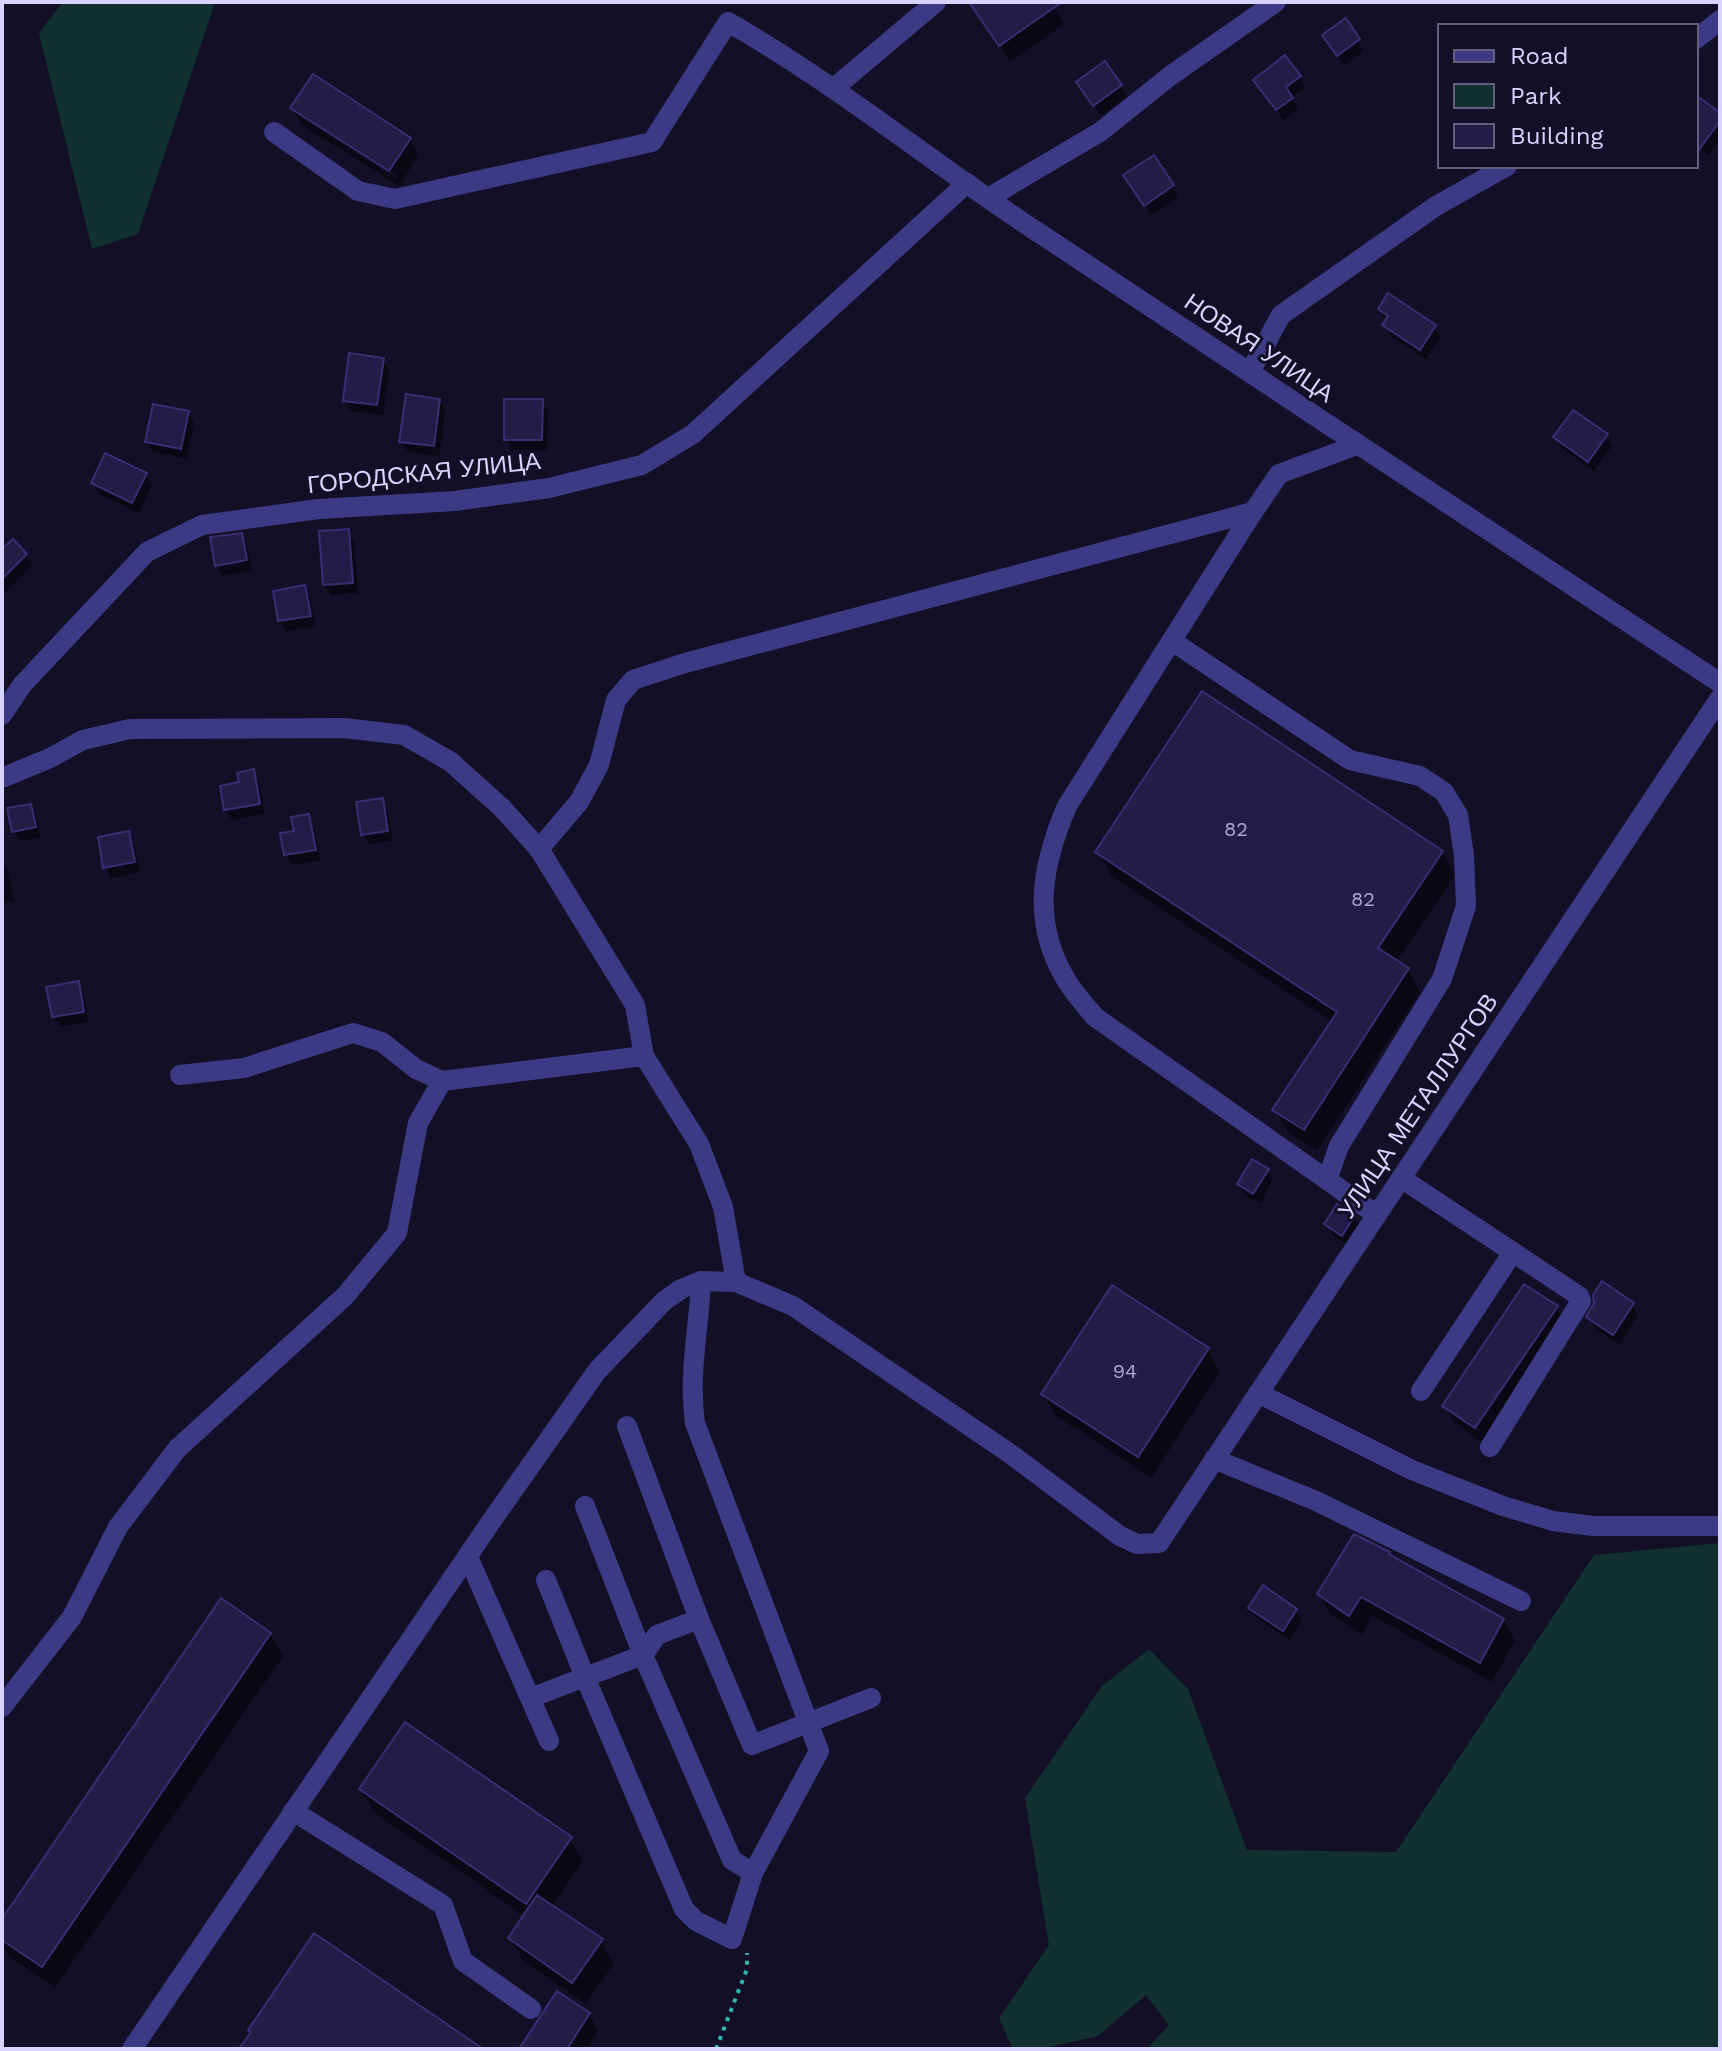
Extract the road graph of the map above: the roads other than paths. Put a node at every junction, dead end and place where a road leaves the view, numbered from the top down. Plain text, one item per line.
1 (936, 2) edge
2 (1276, 2) edge
3 (1720, 20) edge
4 (1698, 37) edge
5 (834, 88) junction
6 (274, 132) dead end
7 (1503, 168) edge
8 (967, 183) junction
9 (988, 198) junction
10 (1250, 372) junction
11 (1357, 445) junction
12 (1253, 512) junction
13 (1172, 641) junction
14 (1720, 683) edge
15 (1720, 698) edge
16 (2, 715) edge
17 (2, 778) edge
18 (539, 849) junction
19 (644, 1056) junction
20 (180, 1075) dead end
21 (442, 1081) junction
22 (1401, 1178) junction
23 (1327, 1180) junction
24 (1377, 1215) junction
25 (1513, 1252) junction
26 (701, 1281) junction
27 (736, 1282) junction
28 (1421, 1391) dead end
29 (1258, 1393) junction
30 (627, 1426) dead end
31 (1490, 1447) dead end
32 (1214, 1459) junction
33 (585, 1506) dead end
34 (1720, 1526) edge
35 (468, 1557) junction
36 (546, 1580) dead end
37 (1521, 1601) dead end
38 (699, 1619) junction
39 (643, 1655) junction
40 (585, 1677) junction
41 (530, 1698) junction
42 (871, 1698) dead end
43 (2, 1707) edge
44 (808, 1723) junction
45 (549, 1741) dead end
46 (293, 1811) junction
47 (753, 1873) junction
48 (531, 2009) dead end
49 (132, 2049) edge

1 - 5 street
2 - 9 street
3 - 4 street
5 - 6 street, НОВАЯ УЛИЦА
5 - 8 street, НОВАЯ УЛИЦА
7 - 10 street
8 - 9 street, НОВАЯ УЛИЦА
8 - 16 street, ГОРОДСКАЯ УЛИЦА
9 - 10 street, НОВАЯ УЛИЦА
10 - 11 street, НОВАЯ УЛИЦА
11 - 12 street
11 - 14 street, НОВАЯ УЛИЦА
12 - 13 street
12 - 18 street
13 - 23 street
13 - 23 street
15 - 22 street, УЛИЦА МЕТАЛЛУРГОВ
17 - 18 street
18 - 19 street
19 - 21 street
19 - 27 street
20 - 21 street
21 - 43 street
22 - 24 street, УЛИЦА МЕТАЛЛУРГОВ
22 - 25 street
23 - 24 street
24 - 29 street, УЛИЦА МЕТАЛЛУРГОВ
25 - 28 street
25 - 31 street
26 - 27 street
26 - 35 street
26 - 44 street
27 - 32 street, УЛИЦА МЕТАЛЛУРГОВ
29 - 32 street, УЛИЦА МЕТАЛЛУРГОВ
29 - 34 street
30 - 38 street
32 - 37 street
33 - 39 street
35 - 41 street
35 - 46 street
36 - 40 street
38 - 39 street
38 - 44 street
39 - 40 street
39 - 47 street
40 - 41 street
40 - 47 street
41 - 45 street
42 - 44 street
44 - 47 street
46 - 48 street
46 - 49 street

